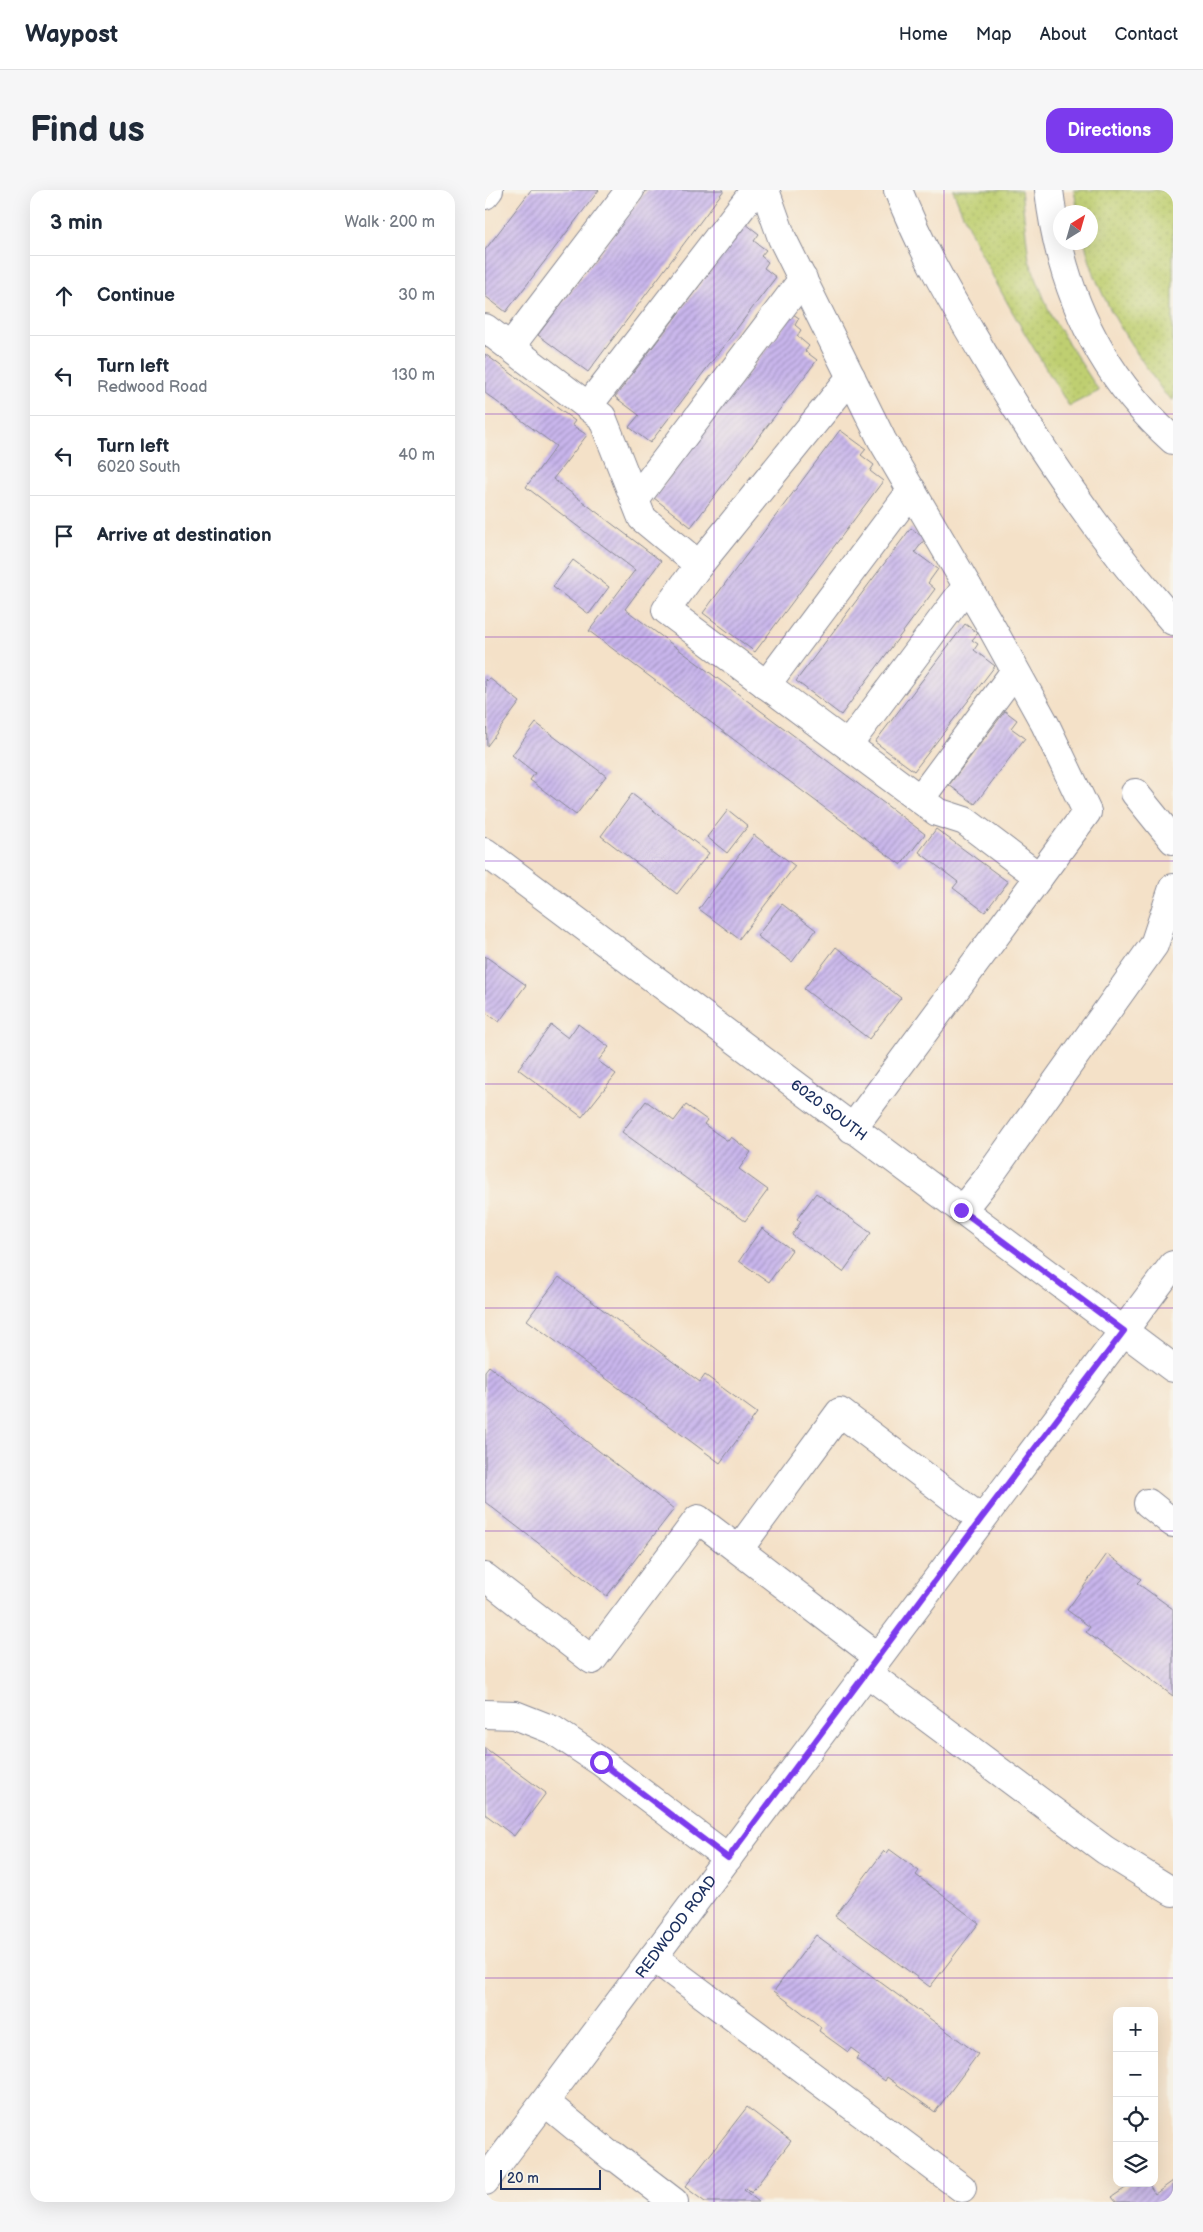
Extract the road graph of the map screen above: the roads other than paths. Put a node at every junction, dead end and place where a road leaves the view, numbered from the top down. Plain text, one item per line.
1 (489, 190) edge
2 (630, 190) edge
3 (755, 190) edge
4 (765, 190) edge
5 (898, 190) edge
6 (1049, 190) edge
7 (485, 195) edge
8 (803, 279) junction
9 (485, 328) edge
10 (510, 347) junction
11 (851, 377) junction
12 (588, 406) junction
13 (1173, 440) edge
14 (912, 490) junction
15 (635, 500) junction
16 (699, 565) junction
17 (967, 586) junction
18 (1173, 621) edge
19 (1015, 671) junction
20 (766, 684) junction
21 (848, 745) junction
22 (1135, 793) dead end
23 (920, 799) junction
24 (1173, 840) edge
25 (485, 852) edge
26 (1039, 877) junction
27 (1173, 888) edge
28 (852, 1129) junction
29 (961, 1210) junction
30 (1173, 1265) edge
31 (1124, 1331) junction
32 (1173, 1368) edge
33 (1148, 1504) dead end
34 (981, 1519) junction
35 (1173, 1522) edge
36 (739, 1549) junction
37 (485, 1577) edge
38 (872, 1664) junction
39 (485, 1714) edge
40 (728, 1858) junction
41 (1173, 1892) edge
42 (653, 1957) junction
43 (545, 2102) junction
44 (485, 2181) edge
45 (961, 2188) dead end
46 (674, 2202) edge

1 - 7 main road
2 - 10 main road
3 - 12 main road
4 - 8 main road
5 - 18 main road
6 - 13 main road
8 - 11 main road
8 - 15 main road
9 - 10 main road
10 - 12 main road
11 - 14 main road
11 - 16 main road
12 - 15 main road
14 - 17 main road
14 - 20 main road
15 - 16 main road
16 - 20 main road
17 - 19 main road
17 - 21 main road
19 - 23 main road
19 - 26 main road
20 - 21 main road
21 - 23 main road
22 - 24 main road
23 - 26 main road
25 - 28 main road, 6020 SOUTH
26 - 28 main road
27 - 29 main road
28 - 29 main road, 6020 SOUTH
29 - 31 main road, 6020 SOUTH
30 - 31 main road, REDWOOD ROAD
31 - 32 main road, 6020 SOUTH
31 - 34 main road, REDWOOD ROAD
33 - 35 main road
34 - 36 main road
34 - 38 main road, REDWOOD ROAD
36 - 37 main road
36 - 38 main road
38 - 40 main road, REDWOOD ROAD
38 - 41 main road
39 - 40 main road
40 - 42 main road, REDWOOD ROAD
42 - 43 main road, REDWOOD ROAD
42 - 45 main road
43 - 44 main road, REDWOOD ROAD
43 - 46 main road

